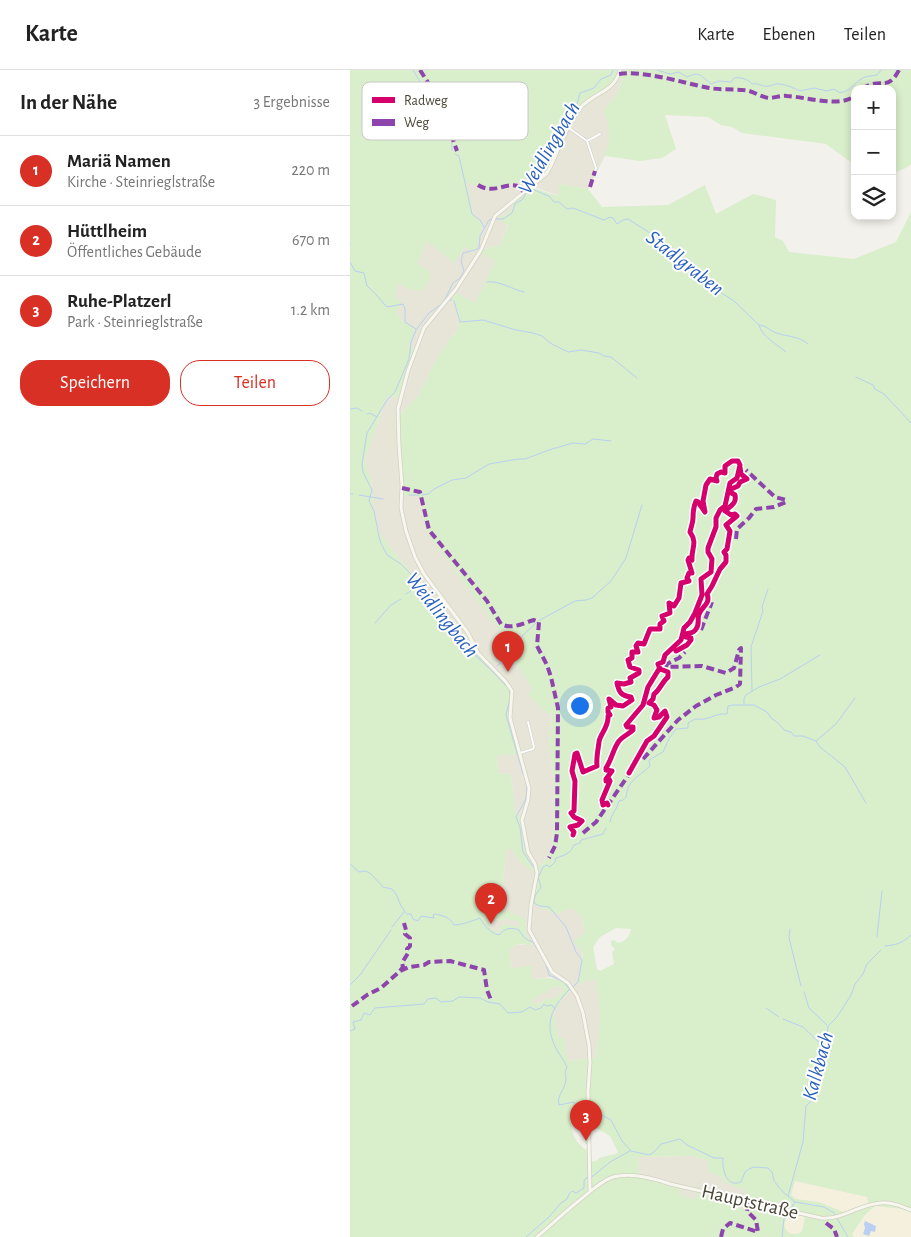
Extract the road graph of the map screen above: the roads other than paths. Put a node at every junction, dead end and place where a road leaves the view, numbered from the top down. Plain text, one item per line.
1 (620, 70) edge
2 (569, 128) junction
3 (600, 134) dead end
4 (587, 141) junction
5 (596, 171) dead end
6 (528, 722) dead end
7 (520, 753) junction
8 (590, 1190) junction
9 (911, 1210) edge
10 (537, 1237) edge

1 - 2 main road
2 - 4 street
2 - 7 main road
3 - 4 street
4 - 5 street
6 - 7 street
7 - 8 main road
8 - 9 main road, Hauptstraße
8 - 10 main road, Hauptstraße

